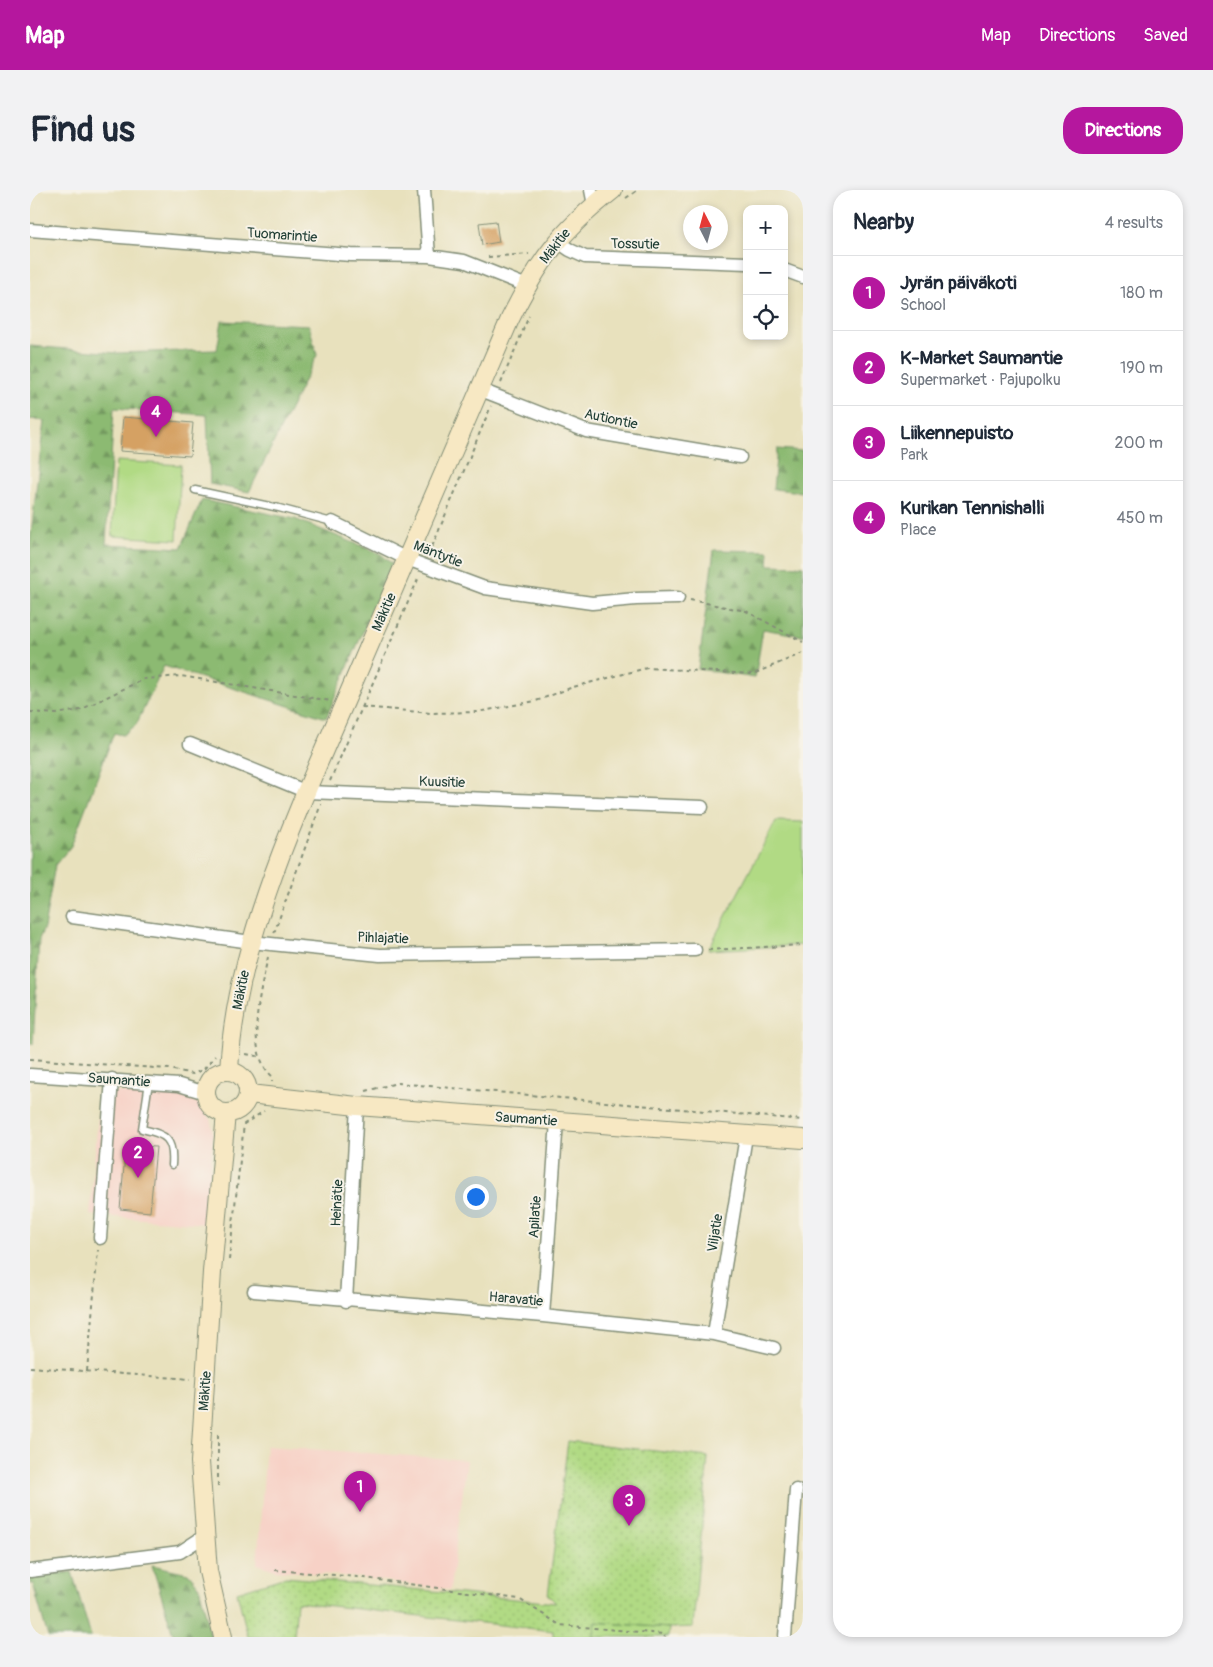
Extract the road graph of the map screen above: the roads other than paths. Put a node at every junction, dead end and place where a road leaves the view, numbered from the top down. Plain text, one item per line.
1 (424, 190) edge
2 (618, 195) edge
3 (592, 198) edge
4 (30, 230) edge
5 (557, 241) junction
6 (429, 256) junction
7 (743, 263) edge
8 (788, 271) edge
9 (803, 277) edge
10 (526, 286) junction
11 (488, 392) junction
12 (740, 457) dead end
13 (195, 490) dead end
14 (332, 522) joint
15 (408, 559) junction
16 (678, 598) road end
17 (190, 744) dead end
18 (307, 792) junction
19 (702, 807) dead end
20 (72, 917) dead end
21 (252, 942) junction
22 (695, 950) road end
23 (229, 1071) junction
24 (30, 1074) edge
25 (112, 1079) junction
26 (149, 1082) junction
27 (206, 1093) junction
28 (249, 1094) junction
29 (361, 1099) junction
30 (226, 1113) junction
31 (557, 1121) junction
32 (746, 1136) junction
33 (803, 1139) edge
34 (172, 1166) dead end
35 (100, 1238) road end
36 (254, 1291) dead end
37 (346, 1300) junction
38 (543, 1316) junction
39 (714, 1334) junction
40 (774, 1348) dead end
41 (796, 1490) dead end
42 (206, 1535) junction
43 (30, 1571) edge
44 (223, 1637) edge
45 (785, 1637) edge

1 - 6 street
2 - 3 street, Mäkitie
3 - 5 street, Mäkitie
4 - 6 street, Tuomarintie
5 - 7 street, Tossutie
5 - 10 street, Mäkitie
6 - 10 street, Tuomarintie
8 - 9 street
10 - 11 street, Mäkitie
11 - 12 street, Autiontie
11 - 15 street, Mäkitie
13 - 14 lane, Mäntytie
14 - 15 street, Mäntytie
15 - 16 street, Mäntytie
15 - 18 street, Mäkitie
17 - 18 street, Kuusitie
18 - 19 street, Kuusitie
18 - 21 street, Mäkitie
20 - 21 street, Pihlajatie
21 - 22 street, Pihlajatie
21 - 23 street, Mäkitie
23 - 27 street
23 - 28 street
24 - 25 street, Saumantie
25 - 26 street, Saumantie
25 - 35 street
26 - 27 street, Saumantie
26 - 34 lane
27 - 30 street
28 - 29 street, Saumantie
28 - 30 street
29 - 31 street, Saumantie
29 - 37 street, Heinätie
30 - 42 street, Mäkitie
31 - 32 street, Saumantie
31 - 38 street, Apilatie
32 - 33 street, Saumantie
32 - 39 street, Viljatie
36 - 37 street, Haravatie
37 - 38 street, Haravatie
38 - 39 street, Haravatie
39 - 40 street, Haravatie
41 - 45 street
42 - 43 street
42 - 44 street, Mäkitie

